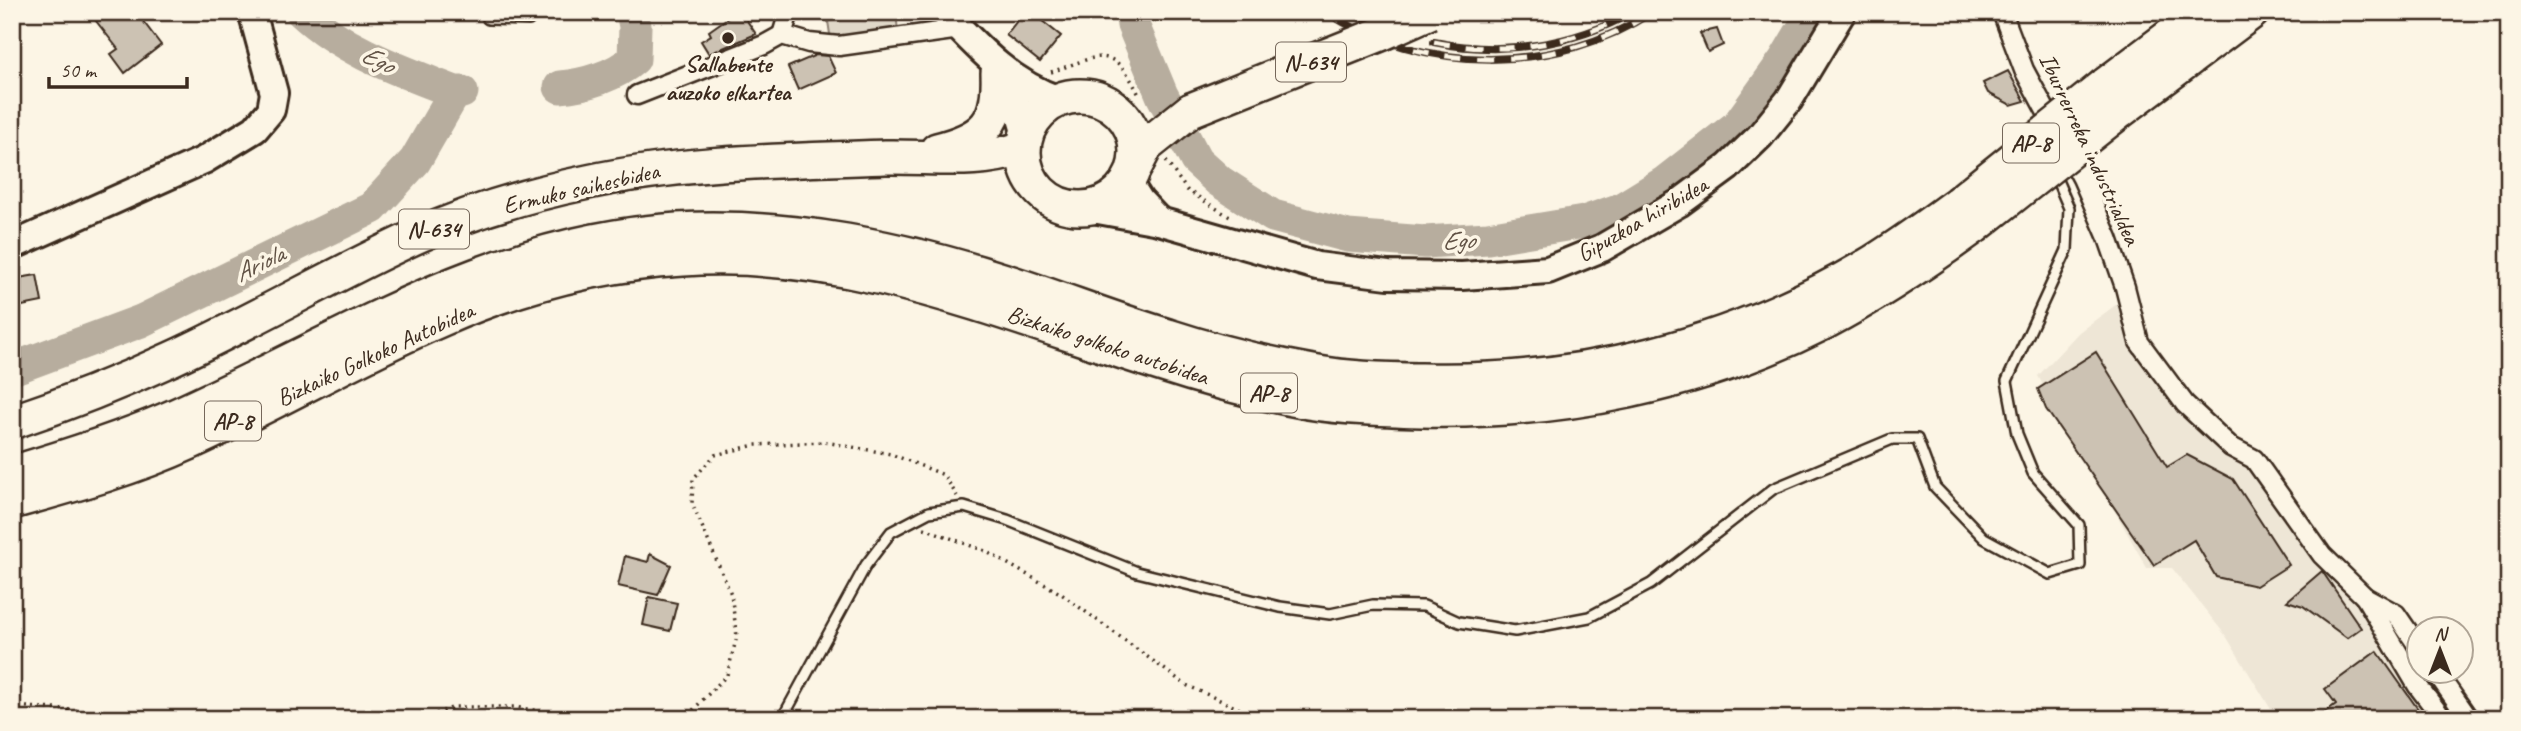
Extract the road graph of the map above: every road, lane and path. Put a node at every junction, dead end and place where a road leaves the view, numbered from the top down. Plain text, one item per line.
1 (251, 12) edge
2 (789, 12) edge
3 (1430, 12) edge
4 (1842, 12) edge
5 (2001, 12) edge
6 (2202, 12) edge
7 (2252, 12) edge
8 (488, 19) dead end
9 (529, 20) dead end
10 (952, 21) edge
11 (782, 35) junction
12 (996, 68) junction
13 (1054, 86) junction
14 (637, 94) dead end
15 (2112, 99) junction
16 (2055, 128) junction
17 (1142, 135) junction
18 (1025, 141) junction
19 (2047, 145) dead end
20 (890, 157) junction
21 (943, 158) junction
22 (2045, 158) dead end
23 (1042, 193) junction
24 (1087, 208) junction
25 (1159, 221) junction
26 (1236, 221) dead end
27 (12, 246) edge
28 (540, 269) joint
29 (443, 302) junction
30 (12, 422) edge
31 (12, 473) edge
32 (12, 502) edge
33 (964, 508) junction
34 (909, 522) junction
35 (2365, 597) junction
36 (2406, 629) edge
37 (2446, 686) edge
38 (12, 706) edge
39 (122, 719) edge
40 (423, 719) edge
41 (585, 719) edge
42 (674, 719) edge
43 (782, 719) edge
44 (1262, 719) edge
45 (2443, 719) edge
46 (2469, 719) edge

1 - 27 street
2 - 11 street
3 - 17 highway, N-634, bridge
4 - 25 street, Gipuzkoa hiribidea
5 - 16 street, Iburrerreka industrialdea
6 - 15 highway, AP-8
7 - 15 highway, AP-8
8 - 9 lane
10 - 11 street
10 - 12 street
11 - 14 street
12 - 13 street
12 - 18 street
12 - 20 highway
13 - 17 highway
13 - 17 path
13 - 18 highway
15 - 28 highway, Bizkaiko golkoko autobidea / AP-8, bridge
16 - 19 lane
16 - 35 street, Iburrerreka industrialdea
17 - 24 highway, N-634
17 - 25 street
17 - 26 path
18 - 21 highway
18 - 23 highway
20 - 21 highway, Ermuko saihesbidea / N-634
20 - 30 highway, Ermuko saihesbidea / N-634
21 - 23 highway
22 - 33 lane
23 - 24 highway
24 - 25 street, Gipuzkoa hiribidea
28 - 29 highway, Bizkaiko Golkoko Autobidea / AP-8
29 - 31 highway, Bizkaiko Golkoko Autobidea / AP-8
29 - 32 highway, Bizkaiko Golkoko Autobidea / AP-8
33 - 34 lane
33 - 42 path
34 - 43 lane
34 - 44 path
35 - 36 street, Iburrerreka industrialdea
35 - 45 street, Iburrerreka industrialdea
37 - 46 street
38 - 39 path
40 - 41 path

